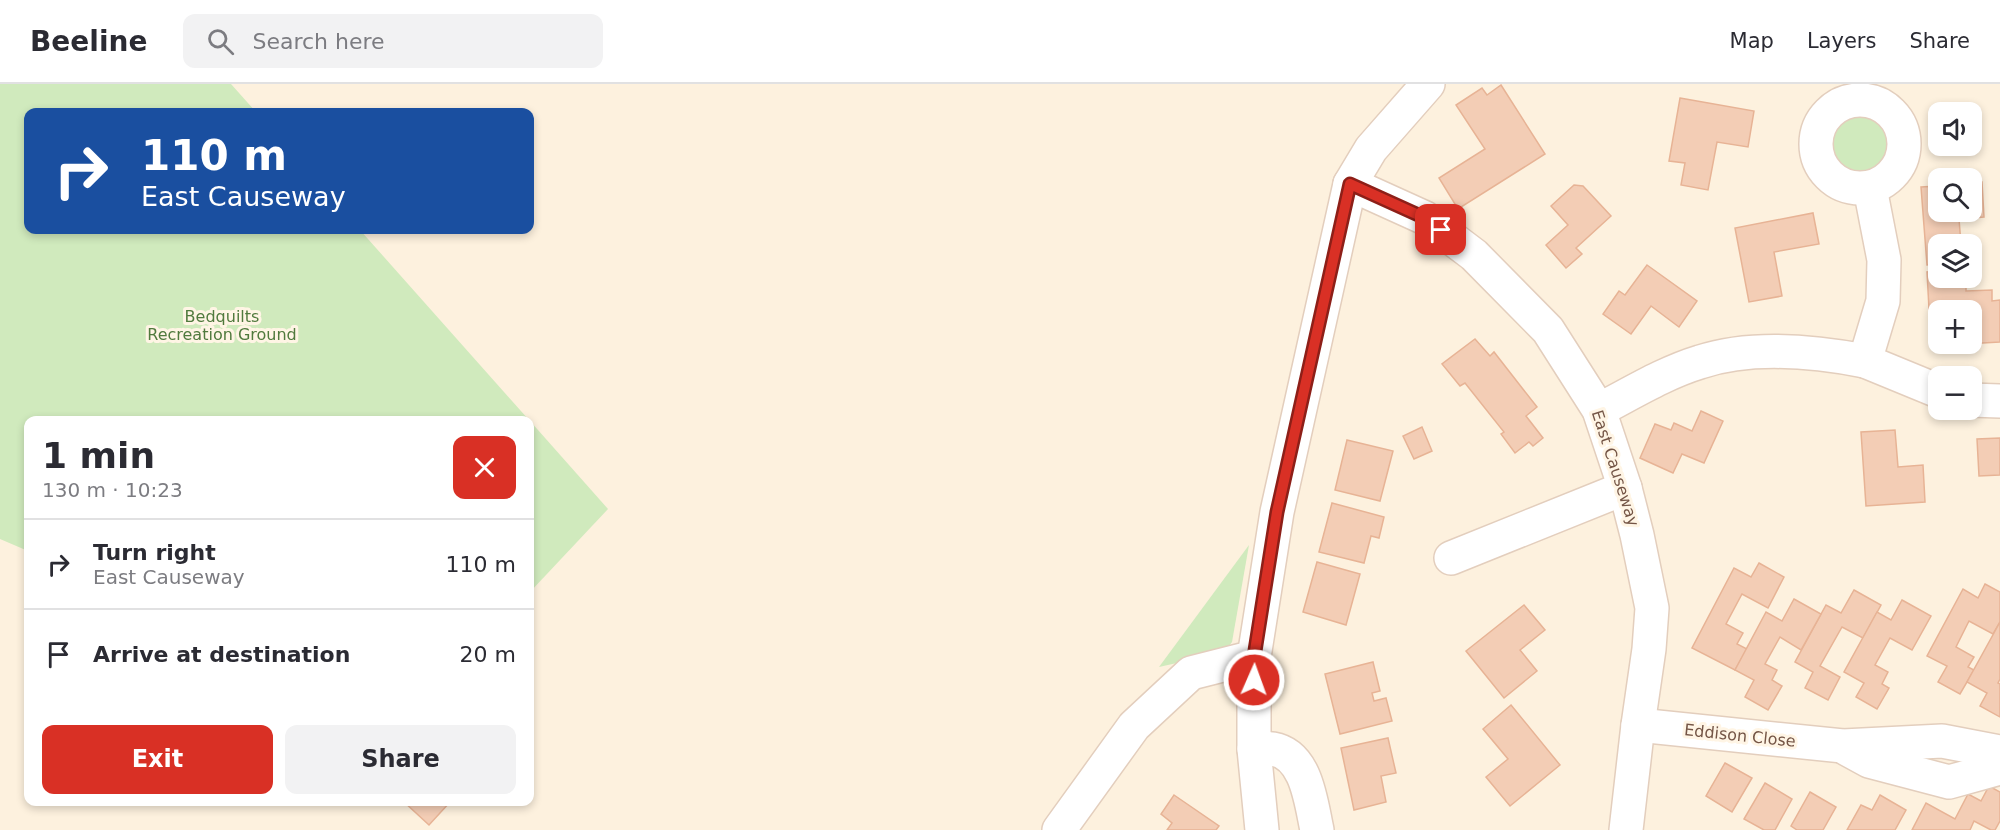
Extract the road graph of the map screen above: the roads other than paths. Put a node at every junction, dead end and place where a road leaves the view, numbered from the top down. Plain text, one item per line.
1 (1428, 84) edge
2 (1350, 184) junction
3 (1870, 188) dead end
4 (1865, 361) junction
5 (1928, 387) edge
6 (1982, 400) edge
7 (2000, 401) edge
8 (1599, 410) junction
9 (1625, 488) junction
10 (1450, 558) dead end
11 (1254, 657) junction
12 (1638, 725) junction
13 (1843, 746) junction
14 (1254, 749) junction
15 (2000, 752) edge
16 (2000, 768) edge
17 (1059, 830) edge
18 (1262, 830) edge
19 (1317, 830) edge
20 (1626, 830) edge

1 - 2 street
2 - 8 street, East Causeway
2 - 11 street
3 - 4 street
4 - 5 street
4 - 8 street
6 - 7 street
8 - 9 street, East Causeway
9 - 10 street
9 - 12 street, East Causeway
11 - 14 street
11 - 17 street
12 - 13 street, Eddison Close
12 - 20 street, East Causeway
13 - 15 street, Eddison Close
13 - 16 street, Eddison Close
14 - 18 street
14 - 19 street

